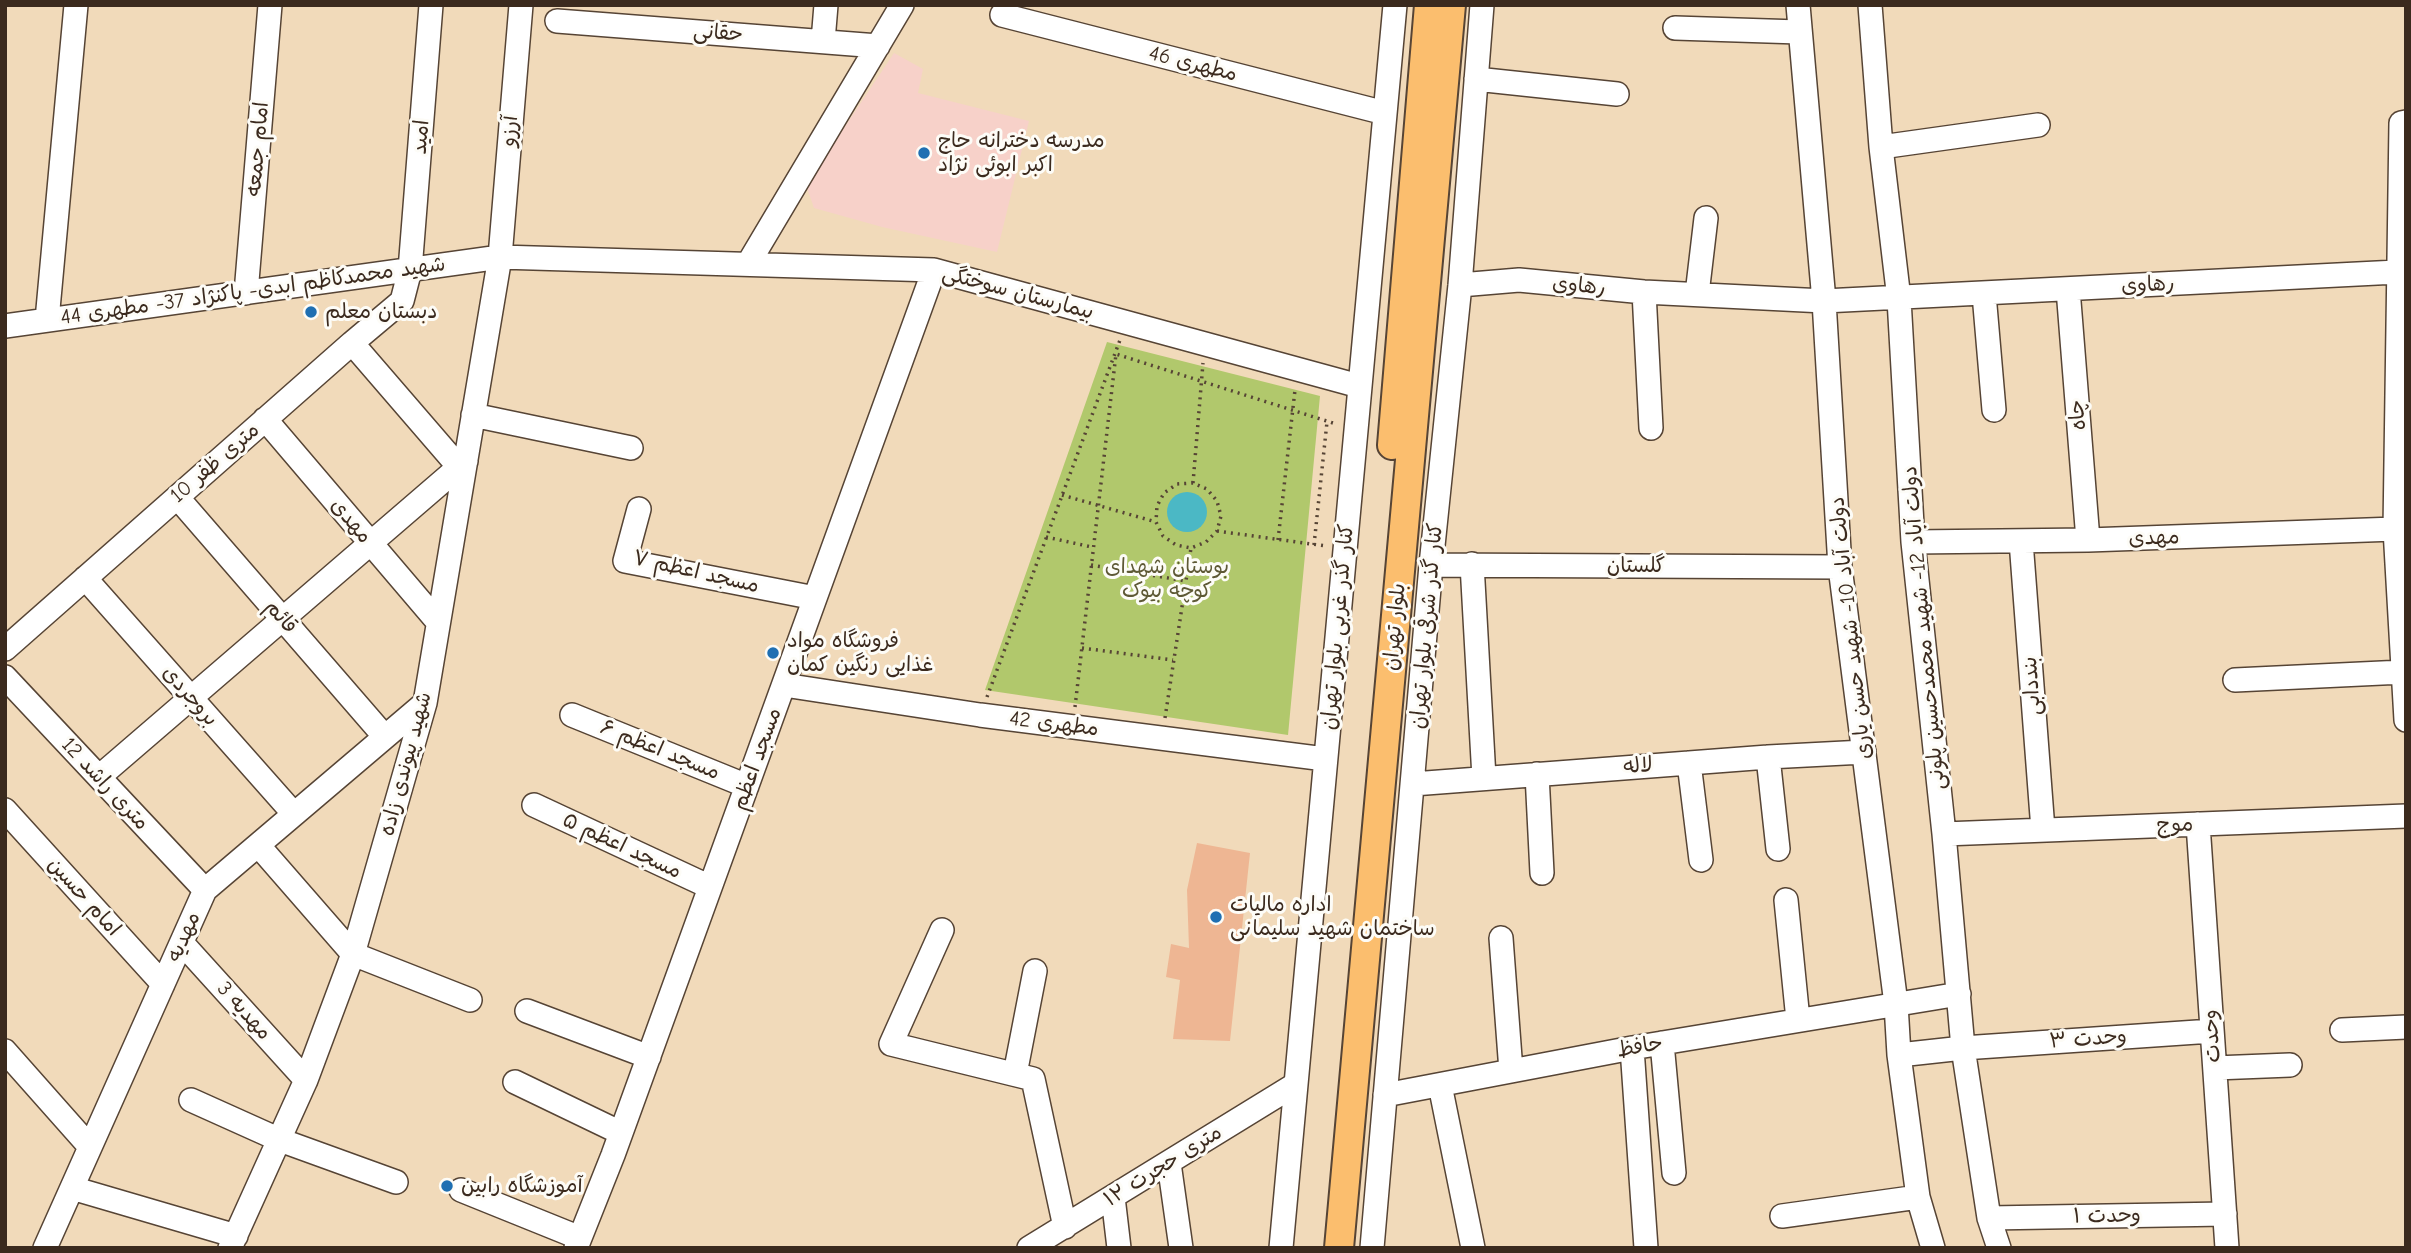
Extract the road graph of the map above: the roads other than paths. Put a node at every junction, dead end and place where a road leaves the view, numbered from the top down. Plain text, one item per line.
1 (76, 5) edge
2 (270, 5) edge
3 (431, 5) edge
4 (521, 5) edge
5 (826, 5) edge
6 (902, 5) edge
7 (1395, 5) edge
8 (1429, 5) edge
9 (1451, 5) edge
10 (1482, 5) edge
11 (1798, 5) edge
12 (1870, 5) edge
13 (1002, 15) dead end
14 (557, 21) dead end
15 (1675, 28) dead end
16 (1799, 32) junction
17 (823, 41) junction
18 (878, 46) junction
19 (1476, 79) junction
20 (1617, 94) dead end
21 (1385, 113) junction
22 (2406, 122) edge
23 (2038, 125) dead end
24 (1881, 147) junction
25 (1706, 218) dead end
26 (500, 257) junction
27 (748, 264) junction
28 (410, 270) junction
29 (934, 270) junction
30 (2398, 272) junction
31 (1460, 285) junction
32 (2068, 289) junction
33 (246, 292) junction
34 (1644, 292) junction
35 (1698, 294) junction
36 (1984, 294) junction
37 (1899, 299) junction
38 (1824, 301) junction
39 (47, 320) junction
40 (5, 326) edge
41 (352, 343) junction
42 (1359, 386) junction
43 (1994, 410) dead end
44 (473, 415) junction
45 (265, 419) junction
46 (1651, 428) dead end
47 (631, 449) dead end
48 (462, 464) junction
49 (177, 497) junction
50 (639, 509) dead end
51 (2395, 529) junction
52 (2088, 540) junction
53 (2021, 541) junction
54 (1913, 542) junction
55 (370, 544) junction
56 (1472, 564) junction
57 (1431, 565) junction
58 (1840, 567) junction
59 (85, 578) junction
60 (815, 598) junction
61 (283, 619) junction
62 (438, 622) junction
63 (5, 649) edge
64 (2403, 671) junction
65 (5, 677) edge
66 (2235, 680) dead end
67 (783, 685) junction
68 (192, 698) junction
69 (425, 703) junction
70 (572, 715) dead end
71 (2406, 720) edge
72 (385, 737) junction
73 (1864, 752) junction
74 (1768, 757) junction
75 (1325, 760) junction
76 (1689, 763) junction
77 (1537, 774) junction
78 (99, 777) junction
79 (1484, 778) junction
80 (1413, 784) junction
81 (747, 786) junction
82 (534, 805) dead end
83 (5, 810) edge
84 (294, 814) junction
85 (2406, 816) edge
86 (2198, 824) junction
87 (2043, 830) junction
88 (1944, 834) junction
89 (258, 845) junction
90 (1777, 849) dead end
91 (1701, 860) dead end
92 (1542, 873) dead end
93 (710, 887) junction
94 (205, 890) junction
95 (1786, 900) dead end
96 (942, 930) dead end
97 (1501, 938) dead end
98 (181, 943) junction
99 (353, 954) junction
100 (1035, 971) dead end
101 (163, 984) junction
102 (1959, 994) junction
103 (470, 1000) dead end
104 (1896, 1003) junction
105 (527, 1011) dead end
106 (1798, 1020) junction
107 (2406, 1027) edge
108 (2342, 1030) dead end
109 (2212, 1031) junction
110 (1662, 1043) junction
111 (1632, 1048) junction
112 (1963, 1048) junction
113 (5, 1051) edge
114 (1899, 1055) junction
115 (649, 1057) junction
116 (2290, 1065) dead end
117 (2215, 1068) junction
118 (1511, 1071) junction
119 (1015, 1074) junction
120 (306, 1080) junction
121 (515, 1082) dead end
122 (1296, 1084) junction
123 (1440, 1085) junction
124 (1385, 1095) junction
125 (191, 1100) dead end
126 (621, 1133) junction
127 (280, 1140) junction
128 (90, 1147) junction
129 (1169, 1163) junction
130 (1674, 1173) dead end
131 (396, 1182) dead end
132 (72, 1188) junction
133 (461, 1190) dead end
134 (1113, 1197) junction
135 (1918, 1197) junction
136 (2225, 1214) junction
137 (1782, 1216) dead end
138 (1989, 1218) junction
139 (1065, 1227) junction
140 (233, 1242) edge
141 (578, 1243) edge
142 (1037, 1246) edge
143 (45, 1248) edge
144 (1119, 1248) edge
145 (1181, 1248) edge
146 (1281, 1248) edge
147 (1324, 1248) edge
148 (1339, 1248) edge
149 (1372, 1248) edge
150 (1473, 1248) edge
151 (1646, 1248) edge
152 (1933, 1248) edge
153 (1999, 1248) edge
154 (2227, 1248) edge

1 - 39 street
2 - 33 street, امام جمعه
3 - 28 street, امید
4 - 26 street, آرزو
5 - 17 street
6 - 18 street
7 - 21 street, کنار گذر غربی بلوار تهران
8 - 147 main road, بلوار تهران
9 - 148 main road, بلوار تهران
10 - 19 street, کنار گذر شرقی بلوار تهران
11 - 16 street, دولت آباد 10- شهید حسن یاری
12 - 24 street, دولت آباد 12- شهید محمدحسین پلونی
13 - 21 street, مطهری 46
14 - 17 street, حقانی
15 - 16 street
16 - 38 street, دولت آباد 10- شهید حسن یاری
17 - 18 street, حقانی
18 - 27 street
19 - 20 street
19 - 31 street, کنار گذر شرقی بلوار تهران
21 - 42 street, کنار گذر غربی بلوار تهران
22 - 30 street
23 - 24 street
24 - 37 street, دولت آباد 12- شهید محمدحسین پلونی
25 - 35 street
26 - 27 street, بیمارستان سوختگی
26 - 28 street, شهید محمدکاظم ابدی- پاکنژاد 37- مطهری 44
26 - 44 street, شهید پیوندی زاده
27 - 29 street, بیمارستان سوختگی
28 - 33 street, شهید محمدکاظم ابدی- پاکنژاد 37- مطهری 44
28 - 41 street, 10 متری ظفر
29 - 42 street, بیمارستان سوختگی
29 - 60 street, مسجد اعظم
30 - 32 street, رهاوی
30 - 51 street
31 - 34 street, رهاوی
31 - 57 street, کنار گذر شرقی بلوار تهران
32 - 36 street, رهاوی
32 - 52 street, چاه
33 - 39 street, شهید محمدکاظم ابدی- پاکنژاد 37- مطهری 44
34 - 35 street, رهاوی
34 - 46 street
35 - 38 street, رهاوی
36 - 37 street, رهاوی
36 - 43 street
37 - 38 street, رهاوی
37 - 54 street, دولت آباد 12- شهید محمدحسین پلونی
38 - 58 street, دولت آباد 10- شهید حسن یاری
39 - 40 street, شهید محمدکاظم ابدی- پاکنژاد 37- مطهری 44
41 - 45 street, 10 متری ظفر
41 - 48 street
42 - 75 street, کنار گذر غربی بلوار تهران
44 - 47 street
44 - 48 street, شهید پیوندی زاده
45 - 49 street, 10 متری ظفر
45 - 55 street, مهدی
48 - 55 street
48 - 62 street, شهید پیوندی زاده
49 - 59 street, 10 متری ظفر
49 - 61 street, قائم
50 - 60 street, مسجد اعظم ۷
51 - 52 street, مهدی
51 - 64 street
52 - 53 street, مهدی
53 - 54 street, مهدی
53 - 87 street, بنددابی
54 - 88 street, دولت آباد 12- شهید محمدحسین پلونی
55 - 61 street
55 - 62 street, مهدی
56 - 57 street, گلستان
56 - 58 street, گلستان
56 - 79 street
57 - 80 street, کنار گذر شرقی بلوار تهران
58 - 73 street, دولت آباد 10- شهید حسن یاری
59 - 63 street, 10 متری ظفر
59 - 68 street, بروجردی
60 - 67 street, مسجد اعظم
61 - 68 street
61 - 72 street, قائم
62 - 69 street, شهید پیوندی زاده
64 - 66 street
64 - 71 street
65 - 78 street, 12 متری راشد
67 - 75 street, مطهری 42
67 - 81 street, مسجد اعظم
68 - 78 street
68 - 84 street, بروجردی
69 - 72 street, مهدیه
69 - 99 street, شهید پیوندی زاده
70 - 81 street, مسجد اعظم ۶
72 - 84 street, مهدیه
73 - 74 street, لاله
73 - 104 street, دولت آباد 10- شهید حسن یاری
74 - 76 street, لاله
74 - 90 street
75 - 122 street, کنار گذر غربی بلوار تهران
76 - 77 street, لاله
76 - 91 street
77 - 79 street, لاله
77 - 92 street
78 - 94 street, 12 متری راشد
79 - 80 street, لاله
80 - 124 street, کنار گذر شرقی بلوار تهران
81 - 93 street, مسجد اعظم
82 - 93 street, مسجد اعظم ۵
83 - 101 street, امام حسین
84 - 89 street, مهدیه
85 - 86 street, موج
86 - 87 street, موج
86 - 109 street, وحدت
87 - 88 street, موج
88 - 102 street, دولت آباد 12- شهید محمدحسین پلونی
89 - 94 street, مهدیه
89 - 99 street
93 - 115 street, مسجد اعظم
94 - 98 street, مهدیه
95 - 106 street
96 - 119 street
97 - 118 street
98 - 101 street, مهدیه
98 - 120 street, مهدیه 3
99 - 103 street
99 - 120 street, شهید پیوندی زاده
100 - 119 street
101 - 128 street, مهدیه
102 - 104 street, حافظ
102 - 112 street, دولت آباد 12- شهید محمدحسین پلونی
104 - 106 street, حافظ
104 - 114 street, دولت آباد 10- شهید حسن یاری
105 - 115 street
106 - 110 street, حافظ
107 - 108 street
109 - 112 street, وحدت ۳
109 - 117 street, وحدت
110 - 111 street, حافظ
110 - 130 street
111 - 118 street, حافظ
111 - 151 street
112 - 114 street, وحدت ۳
112 - 138 street, دولت آباد 12- شهید محمدحسین پلونی
113 - 128 street
114 - 135 street, دولت آباد 10- شهید حسن یاری
115 - 126 street, مسجد اعظم
116 - 117 street
117 - 136 street, وحدت
118 - 123 street, حافظ
119 - 139 street
120 - 127 street, شهید پیوندی زاده
121 - 126 street
122 - 129 street, ۱۲ متری حجرت
122 - 146 street, کنار گذر غربی بلوار تهران
123 - 124 street, حافظ
123 - 150 street
124 - 149 street, کنار گذر شرقی بلوار تهران
125 - 127 street
126 - 141 street, مسجد اعظم
127 - 131 street
127 - 140 street, شهید پیوندی زاده
128 - 132 street, مهدیه
129 - 134 street, ۱۲ متری حجرت
129 - 145 street
132 - 140 street
132 - 143 street, مهدیه
133 - 141 street
134 - 139 street, ۱۲ متری حجرت
134 - 144 street
135 - 137 street
135 - 152 street, دولت آباد 10- شهید حسن یاری
136 - 138 street, وحدت ۱
136 - 154 street, وحدت
138 - 153 street, دولت آباد 12- شهید محمدحسین پلونی
139 - 142 street, ۱۲ متری حجرت

